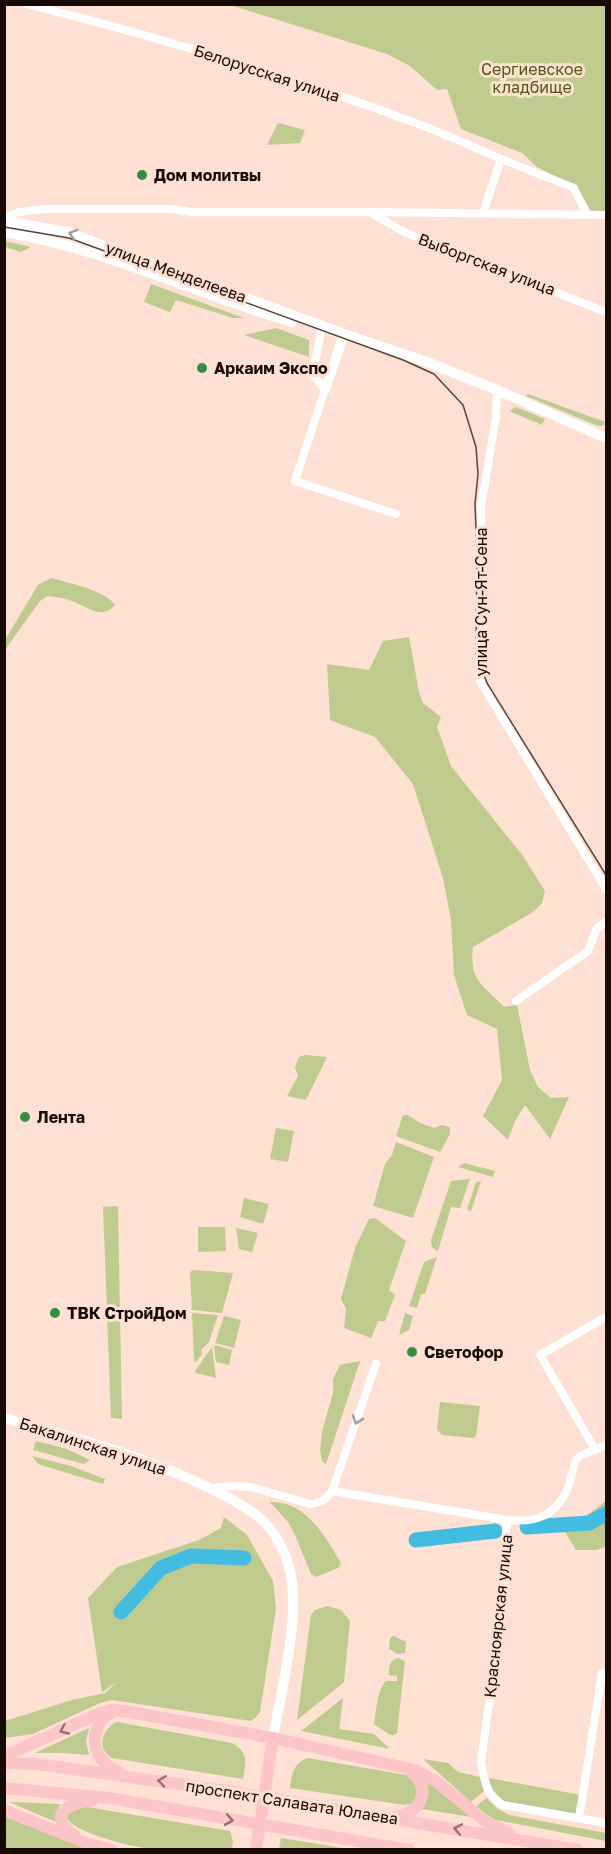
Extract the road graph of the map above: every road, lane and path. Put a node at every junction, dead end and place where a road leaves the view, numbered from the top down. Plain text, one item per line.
1 (27, 4) edge
2 (501, 159) junction
3 (369, 212) junction
4 (483, 213) junction
5 (587, 215) junction
6 (606, 215) edge
7 (4, 219) edge
8 (4, 232) edge
9 (606, 312) edge
10 (321, 330) junction
11 (344, 334) junction
12 (325, 390) junction
13 (497, 390) junction
14 (606, 438) edge
15 (396, 514) dead end
16 (606, 889) edge
17 (606, 922) edge
18 (516, 1001) dead end
19 (606, 1317) edge
20 (376, 1364) dead end
21 (4, 1418) edge
22 (606, 1444) edge
23 (595, 1449) junction
24 (209, 1488) junction
25 (332, 1491) junction
26 (507, 1520) junction
27 (602, 1672) dead end
28 (118, 1710) junction
29 (273, 1738) junction
30 (4, 1756) edge
31 (4, 1763) edge
32 (404, 1767) junction
33 (123, 1775) junction
34 (4, 1788) edge
35 (109, 1798) junction
36 (4, 1810) edge
37 (389, 1818) junction
38 (579, 1818) junction
39 (606, 1823) edge
40 (536, 1842) junction
41 (88, 1844) junction
42 (256, 1845) edge
43 (112, 1850) edge
44 (409, 1850) edge
45 (578, 1850) edge

1 - 2 street, Белорусская улица
2 - 4 street
2 - 5 street, Белорусская улица
3 - 4 street
3 - 7 street
3 - 9 street, Выборгская улица
4 - 5 street
5 - 6 street
11 -> 7 main road, улица Менделеева
8 - 10 main road, улица Менделеева
10 - 11 main road, улица Менделеева
10 - 12 street
11 - 12 main road
11 - 13 main road, улица Менделеева
12 - 15 street
13 - 14 main road, улица Менделеева
13 - 16 street, улица Сун-Ят-Сена
17 - 18 street
19 - 23 street
20 -> 25 street
21 - 24 main road, Бакалинская улица
22 - 23 street, Красноярская улица
23 - 26 street, Красноярская улица
24 - 25 street
24 - 29 main road, Бакалинская улица
25 - 26 street
26 - 38 street, Красноярская улица
27 - 38 street
28 - 29 main road
28 -> 30 main road
28 - 33 main road
29 - 32 main road
29 - 42 main road
31 - 33 main road, проспект Салавата Юлаева
32 - 37 main road
32 - 40 main road
37 -> 33 main road, проспект Салавата Юлаева
34 - 35 main road, проспект Салавата Юлаева
35 - 41 main road
35 -> 44 main road, проспект Салавата Юлаева
36 - 41 main road
40 -> 37 main road, проспект Салавата Юлаева
38 - 39 street
40 - 45 main road, проспект Салавата Юлаева
41 - 43 main road

